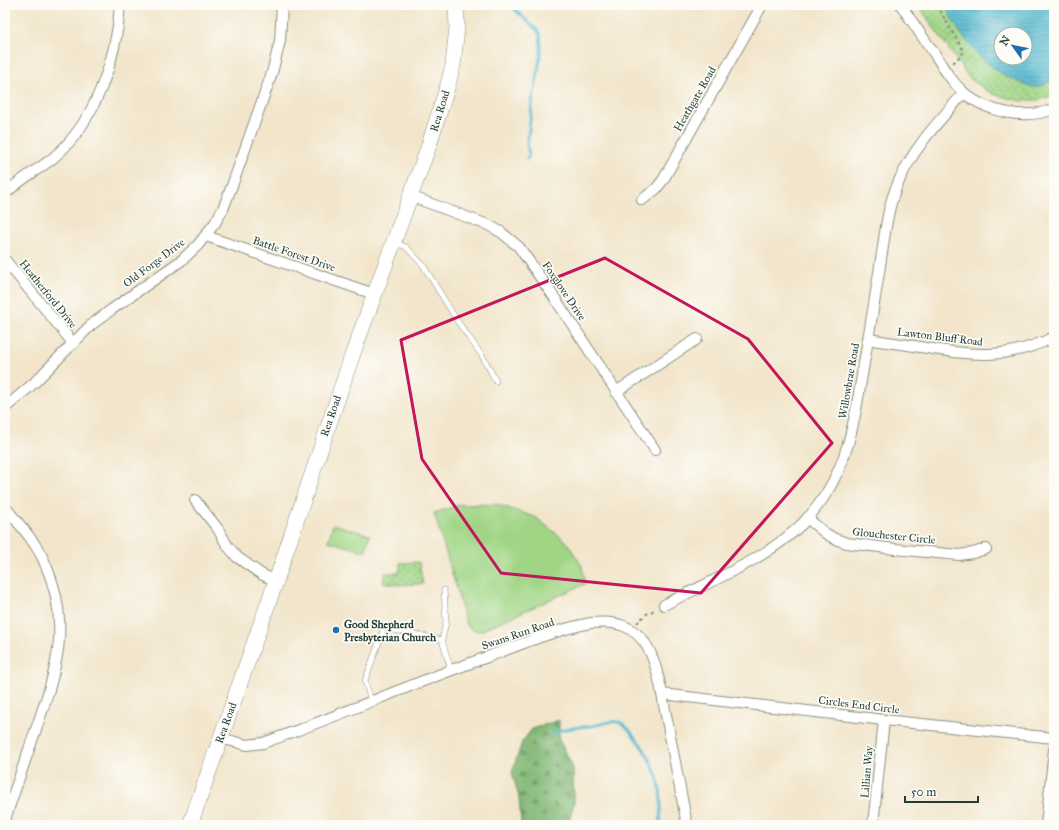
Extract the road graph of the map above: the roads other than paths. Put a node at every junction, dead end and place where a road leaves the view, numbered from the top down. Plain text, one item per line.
1 (120, 5) edge
2 (282, 5) edge
3 (456, 5) edge
4 (762, 5) edge
5 (901, 5) edge
6 (964, 92) junction
7 (1054, 109) edge
8 (5, 194) edge
9 (410, 196) junction
10 (642, 200) dead end
11 (206, 236) junction
12 (393, 242) junction
13 (5, 260) edge
14 (374, 294) junction
15 (1054, 337) edge
16 (697, 339) dead end
17 (868, 339) junction
18 (73, 343) junction
19 (496, 381) dead end
20 (616, 392) junction
21 (5, 408) edge
22 (656, 450) dead end
23 (195, 500) dead end
24 (5, 507) edge
25 (807, 518) junction
26 (986, 549) dead end
27 (276, 581) junction
28 (444, 590) dead end
29 (664, 605) road end
30 (442, 640) junction
31 (451, 670) junction
32 (662, 694) junction
33 (371, 701) junction
34 (884, 720) junction
35 (220, 738) junction
36 (1054, 738) edge
37 (1054, 750) edge
38 (5, 819) edge
39 (190, 825) edge
40 (687, 825) edge
41 (873, 825) edge
42 (1046, 825) edge

1 - 8 street
2 - 11 street, Old Forge Drive
3 - 9 main road, Rea Road
4 - 10 street, Heathgate Road
5 - 6 street
6 - 7 street
6 - 17 street, Willowbrae Road
9 - 12 main road, Rea Road
9 - 20 street, Foxglove Drive
11 - 14 street, Battle Forest Drive
11 - 18 street, Old Forge Drive
12 - 14 main road, Rea Road
12 - 19 lane
13 - 18 street, Heatherford Drive
14 - 27 main road, Rea Road
15 - 17 street, Lawton Bluff Road
16 - 20 street
17 - 25 street, Willowbrae Road
18 - 21 street, Old Forge Drive
20 - 22 street, Foxglove Drive
23 - 27 street
24 - 38 street
25 - 26 street, Glouchester Circle
25 - 29 street, Willowbrae Road
27 - 35 main road, Rea Road
28 - 30 lane
30 - 31 lane
30 - 33 lane
31 - 32 street, Swans Run Road
31 - 33 street, Swans Run Road
32 - 34 street, Circles End Circle
32 - 40 street, Swans Run Road
33 - 35 street, Swans Run Road
34 - 36 street, Circles End Circle
34 - 41 street, Lillian Way
35 - 39 main road, Rea Road
37 - 42 street

